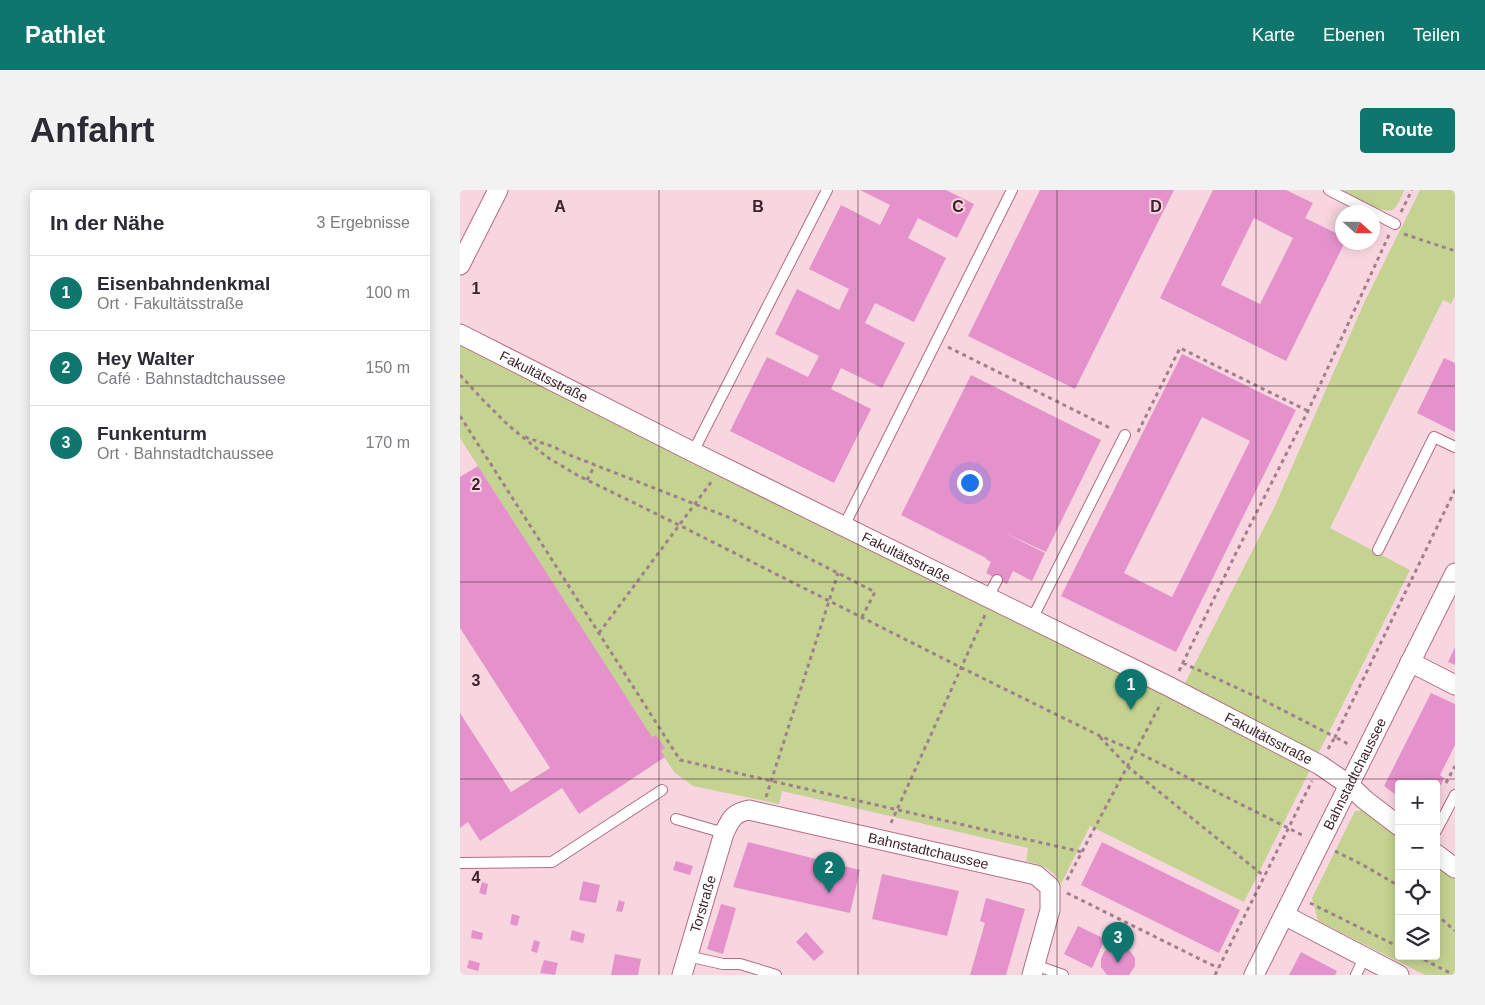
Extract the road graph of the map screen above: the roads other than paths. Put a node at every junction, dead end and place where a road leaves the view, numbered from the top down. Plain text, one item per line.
1 (498, 190) edge
2 (827, 190) edge
3 (1012, 190) edge
4 (1329, 190) edge
5 (1393, 227) road end
6 (460, 266) edge
7 (460, 334) edge
8 (1124, 436) road end
9 (1455, 447) edge
10 (693, 452) junction
11 (844, 526) junction
12 (1378, 550) dead end
13 (1455, 573) edge
14 (997, 580) dead end
15 (990, 598) junction
16 (1032, 619) junction
17 (1410, 662) junction
18 (1455, 685) edge
19 (1349, 785) junction
20 (662, 790) dead end
21 (1455, 795) edge
22 (676, 819) dead end
23 (1398, 825) edge
24 (1439, 825) edge
25 (724, 833) junction
26 (1440, 857) edge
27 (460, 863) edge
28 (1455, 868) edge
29 (1284, 915) junction
30 (688, 956) junction
31 (1364, 958) junction
32 (1033, 970) edge
33 (682, 975) edge
34 (776, 975) edge
35 (1063, 975) edge
36 (1254, 975) edge
37 (1356, 975) edge
38 (1398, 975) edge

1 - 6 street
2 - 10 lane
3 - 11 lane
4 - 5 lane
7 - 10 street, Fakultätsstraße
8 - 16 lane
9 - 12 lane
10 - 11 street, Fakultätsstraße
11 - 15 street, Fakultätsstraße
13 - 17 street, Bahnstadtchaussee
14 - 15 lane
15 - 16 street, Fakultätsstraße
16 - 19 street, Fakultätsstraße
17 - 18 street
17 - 19 street, Bahnstadtchaussee
19 - 23 street, Fakultätsstraße
19 - 29 street, Bahnstadtchaussee
20 - 27 lane
21 - 24 lane
22 - 25 lane
25 - 30 street, Torstraße
25 - 32 street, Bahnstadtchaussee
26 - 28 street
29 - 31 street
29 - 36 street, Bahnstadtchaussee
30 - 33 street, Torstraße
30 - 34 lane
31 - 37 lane
31 - 38 street
32 - 35 lane

